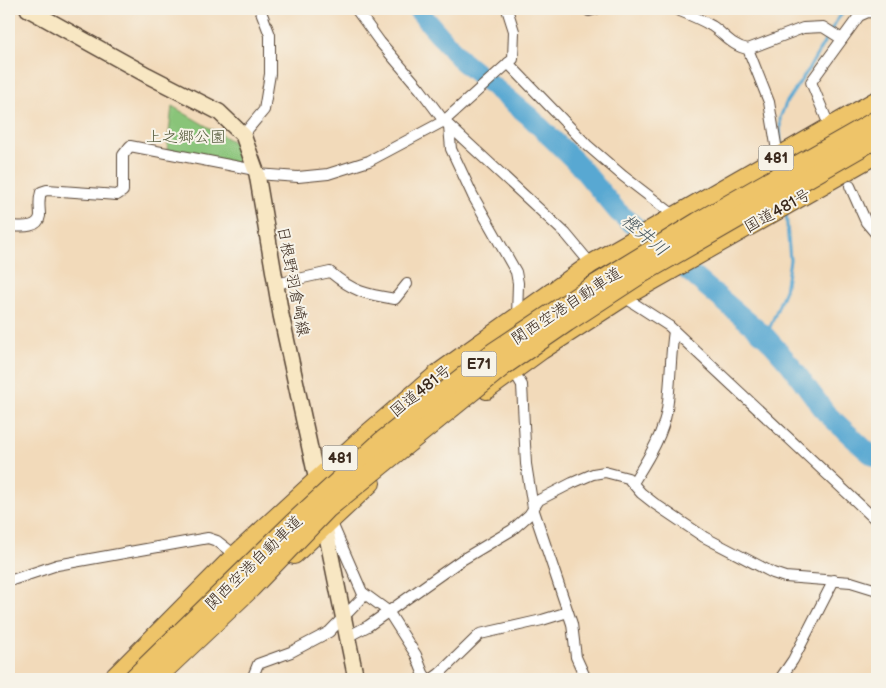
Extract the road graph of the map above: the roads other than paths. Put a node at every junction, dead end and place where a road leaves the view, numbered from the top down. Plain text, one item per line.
1 (28, 9) edge
2 (260, 9) edge
3 (356, 9) edge
4 (508, 9) edge
5 (675, 9) edge
6 (877, 13) edge
7 (842, 39) junction
8 (748, 48) junction
9 (508, 63) junction
10 (877, 100) edge
11 (826, 118) dead end
12 (877, 120) edge
13 (447, 124) junction
14 (243, 135) junction
15 (877, 138) edge
16 (877, 154) edge
17 (778, 156) junction
18 (256, 172) junction
19 (850, 186) dead end
20 (675, 216) junction
21 (9, 226) edge
22 (877, 235) edge
23 (591, 264) junction
24 (276, 284) junction
25 (407, 284) dead end
26 (624, 297) junction
27 (517, 317) junction
28 (674, 331) junction
29 (513, 370) junction
30 (318, 480) junction
31 (632, 483) junction
32 (533, 508) junction
33 (877, 521) edge
34 (328, 524) junction
35 (235, 555) junction
36 (834, 580) junction
37 (9, 581) edge
38 (877, 590) edge
39 (365, 595) junction
40 (388, 611) junction
41 (568, 612) junction
42 (343, 617) junction
43 (347, 637) junction
44 (419, 662) junction
45 (112, 679) edge
46 (133, 679) edge
47 (155, 679) edge
48 (166, 679) edge
49 (252, 679) edge
50 (356, 679) edge
51 (417, 679) edge
52 (427, 679) edge
53 (432, 679) edge
54 (586, 679) edge
55 (780, 679) edge

1 - 14 main road, 日根野羽倉崎線
2 - 14 street
3 - 13 street
4 - 9 street
5 - 8 street
6 - 7 street
7 - 8 street
7 - 11 street
8 - 17 street
9 - 13 street
9 - 20 street
10 - 17 highway, 国道481号 / 481
12 - 46 highway, 関西空港自動車道 / E71, bridge
13 - 18 street
13 - 23 street
13 - 27 street
14 - 18 main road, 日根野羽倉崎線
15 - 47 highway, 関西空港自動車道 / E71, bridge
16 - 26 highway, 国道481号 / 481
17 - 20 highway, 国道481号 / 481
18 - 21 street
18 - 24 main road, 日根野羽倉崎線
19 - 22 street
20 - 23 highway, 国道481号 / 481
23 - 27 highway, 国道481号 / 481
24 - 25 street
24 - 30 main road, 日根野羽倉崎線
26 - 28 street
26 - 29 highway, 国道481号 / 481
27 - 30 highway, 国道481号 / 481
28 - 31 street
28 - 33 street
29 - 32 street
29 - 34 highway, 国道481号 / 481
30 - 34 main road, 日根野羽倉崎線
30 - 35 highway, 国道481号 / 481
31 - 32 street
31 - 36 street
32 - 40 street
32 - 41 street
34 - 39 street
34 - 42 main road, 日根野羽倉崎線
34 - 48 highway, 国道481号 / 481
35 - 37 street
35 - 45 highway, 国道481号 / 481
36 - 38 street
36 - 55 street
39 - 40 street
39 - 42 street
40 - 43 street
40 - 44 street
41 - 53 street
41 - 54 street
42 - 43 main road, 日根野羽倉崎線
42 - 49 street
43 - 50 main road, 日根野羽倉崎線
44 - 51 street
44 - 52 street

